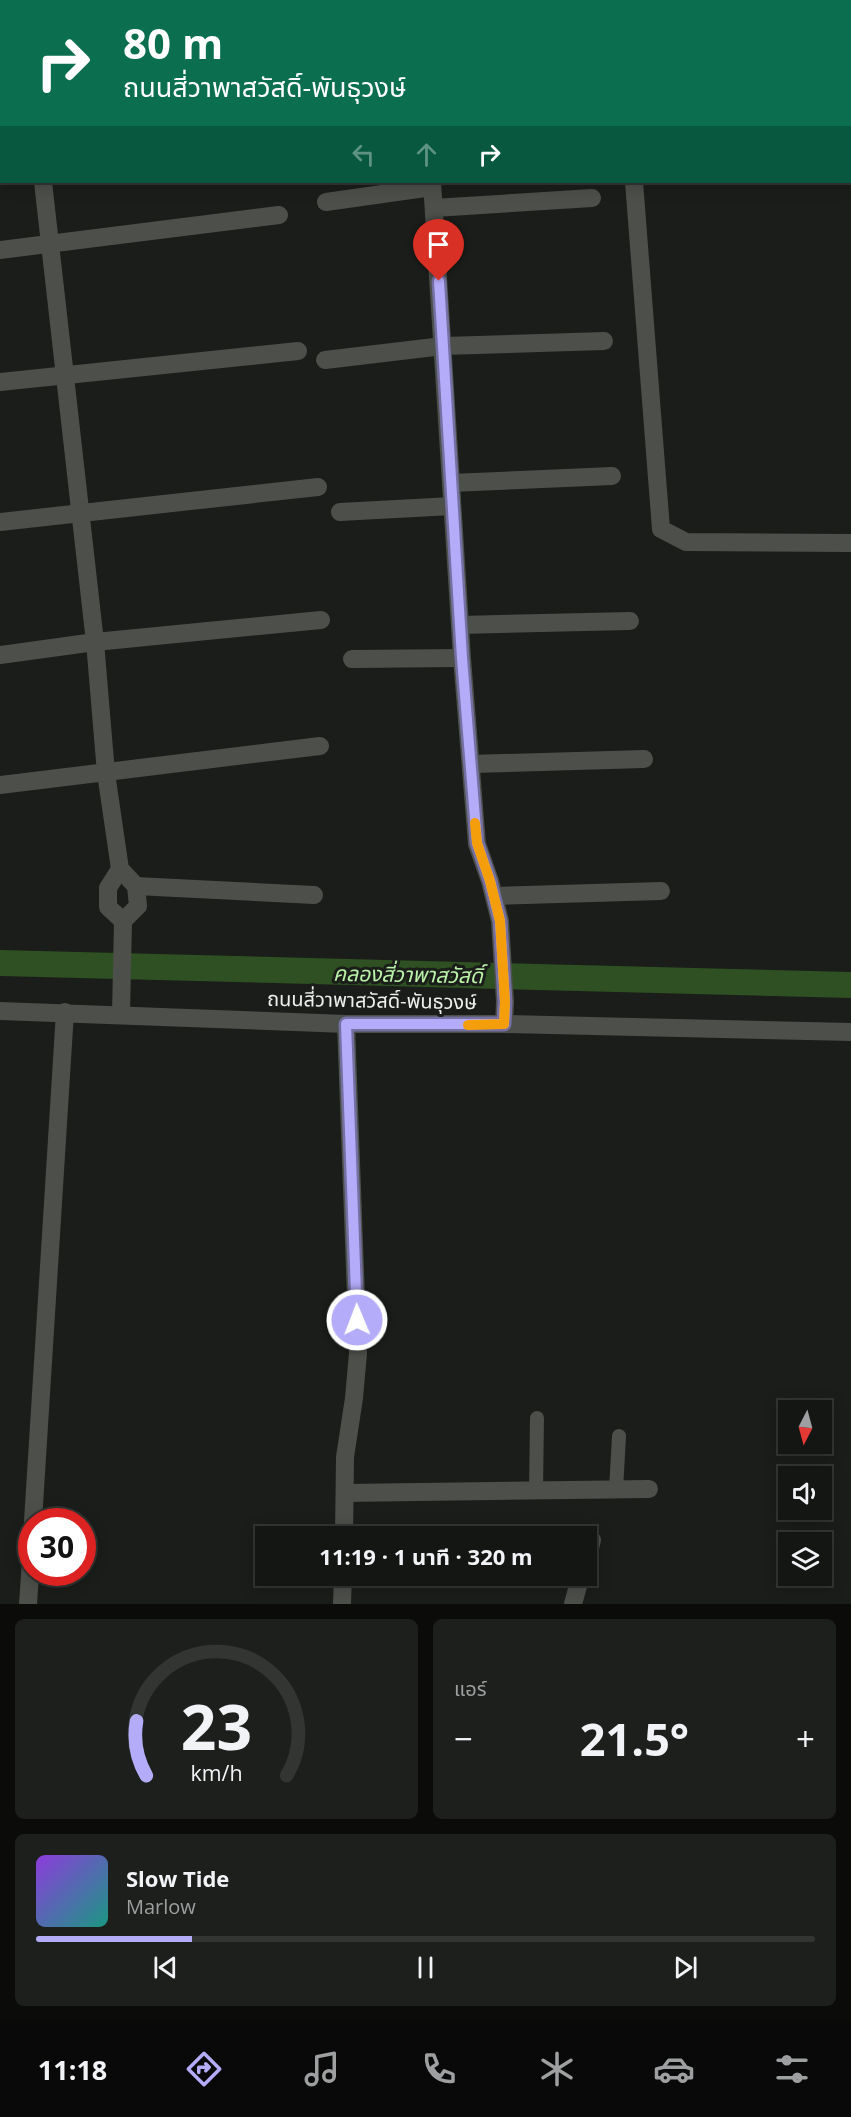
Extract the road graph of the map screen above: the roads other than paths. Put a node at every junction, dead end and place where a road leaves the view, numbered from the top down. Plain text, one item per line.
1 (43, 183) edge
2 (634, 183) edge
3 (432, 184) edge
4 (592, 198) dead end
5 (326, 202) dead end
6 (434, 208) junction
7 (279, 215) dead end
8 (49, 242) junction
9 (0, 250) edge
10 (604, 341) dead end
11 (443, 346) junction
12 (298, 351) dead end
13 (325, 360) dead end
14 (65, 374) junction
15 (0, 382) edge
16 (612, 476) dead end
17 (451, 483) junction
18 (318, 487) dead end
19 (452, 506) junction
20 (80, 512) junction
21 (340, 512) dead end
22 (0, 522) edge
23 (850, 543) edge
24 (321, 620) dead end
25 (630, 621) dead end
26 (460, 625) junction
27 (95, 642) junction
28 (0, 655) edge
29 (352, 658) dead end
30 (462, 658) junction
31 (320, 746) dead end
32 (644, 759) dead end
33 (471, 764) junction
34 (106, 773) junction
35 (0, 785) edge
36 (120, 869) junction
37 (136, 886) junction
38 (662, 891) dead end
39 (314, 895) dead end
40 (494, 896) junction
41 (123, 925) junction
42 (0, 1011) edge
43 (65, 1012) junction
44 (121, 1014) junction
45 (346, 1024) junction
46 (504, 1024) junction
47 (851, 1032) edge
48 (537, 1418) dead end
49 (620, 1436) dead end
50 (616, 1490) junction
51 (649, 1490) dead end
52 (536, 1491) junction
53 (345, 1493) junction
54 (34, 1508) edge
55 (344, 1526) edge
56 (29, 1586) edge
57 (343, 1586) edge
58 (578, 1586) edge
59 (28, 1604) edge
60 (342, 1604) edge
61 (573, 1604) edge

1 - 8 street
2 - 23 street
3 - 5 street
3 - 6 street
4 - 6 street
6 - 11 street
7 - 8 street
8 - 9 street
8 - 14 street
10 - 11 street
11 - 13 street
11 - 17 street
12 - 14 street
14 - 15 street
14 - 20 street
16 - 17 street
17 - 19 street
18 - 20 street
19 - 21 street
19 - 26 street
20 - 22 street
20 - 27 street
24 - 27 street
25 - 26 street
26 - 30 street
27 - 28 street
27 - 34 street
29 - 30 street
30 - 33 street
31 - 34 street
32 - 33 street
33 - 40 street
34 - 35 street
34 - 36 street
36 - 37 street
36 - 41 street
37 - 39 street
37 - 41 street
38 - 40 street
40 - 46 street
41 - 44 street
42 - 43 street, ถนนสี่วาพาสวัสดิ์-พันธุวงษ์
43 - 44 street, ถนนสี่วาพาสวัสดิ์-พันธุวงษ์
43 - 54 street
44 - 45 street, ถนนสี่วาพาสวัสดิ์-พันธุวงษ์
45 - 46 street, ถนนสี่วาพาสวัสดิ์-พันธุวงษ์
45 - 53 street
46 - 47 street, ถนนสี่วาพาสวัสดิ์-พันธุวงษ์
48 - 52 lane
49 - 50 lane
50 - 51 street
50 - 52 street
52 - 53 street
53 - 55 street
56 - 59 street
57 - 60 street
58 - 61 street

